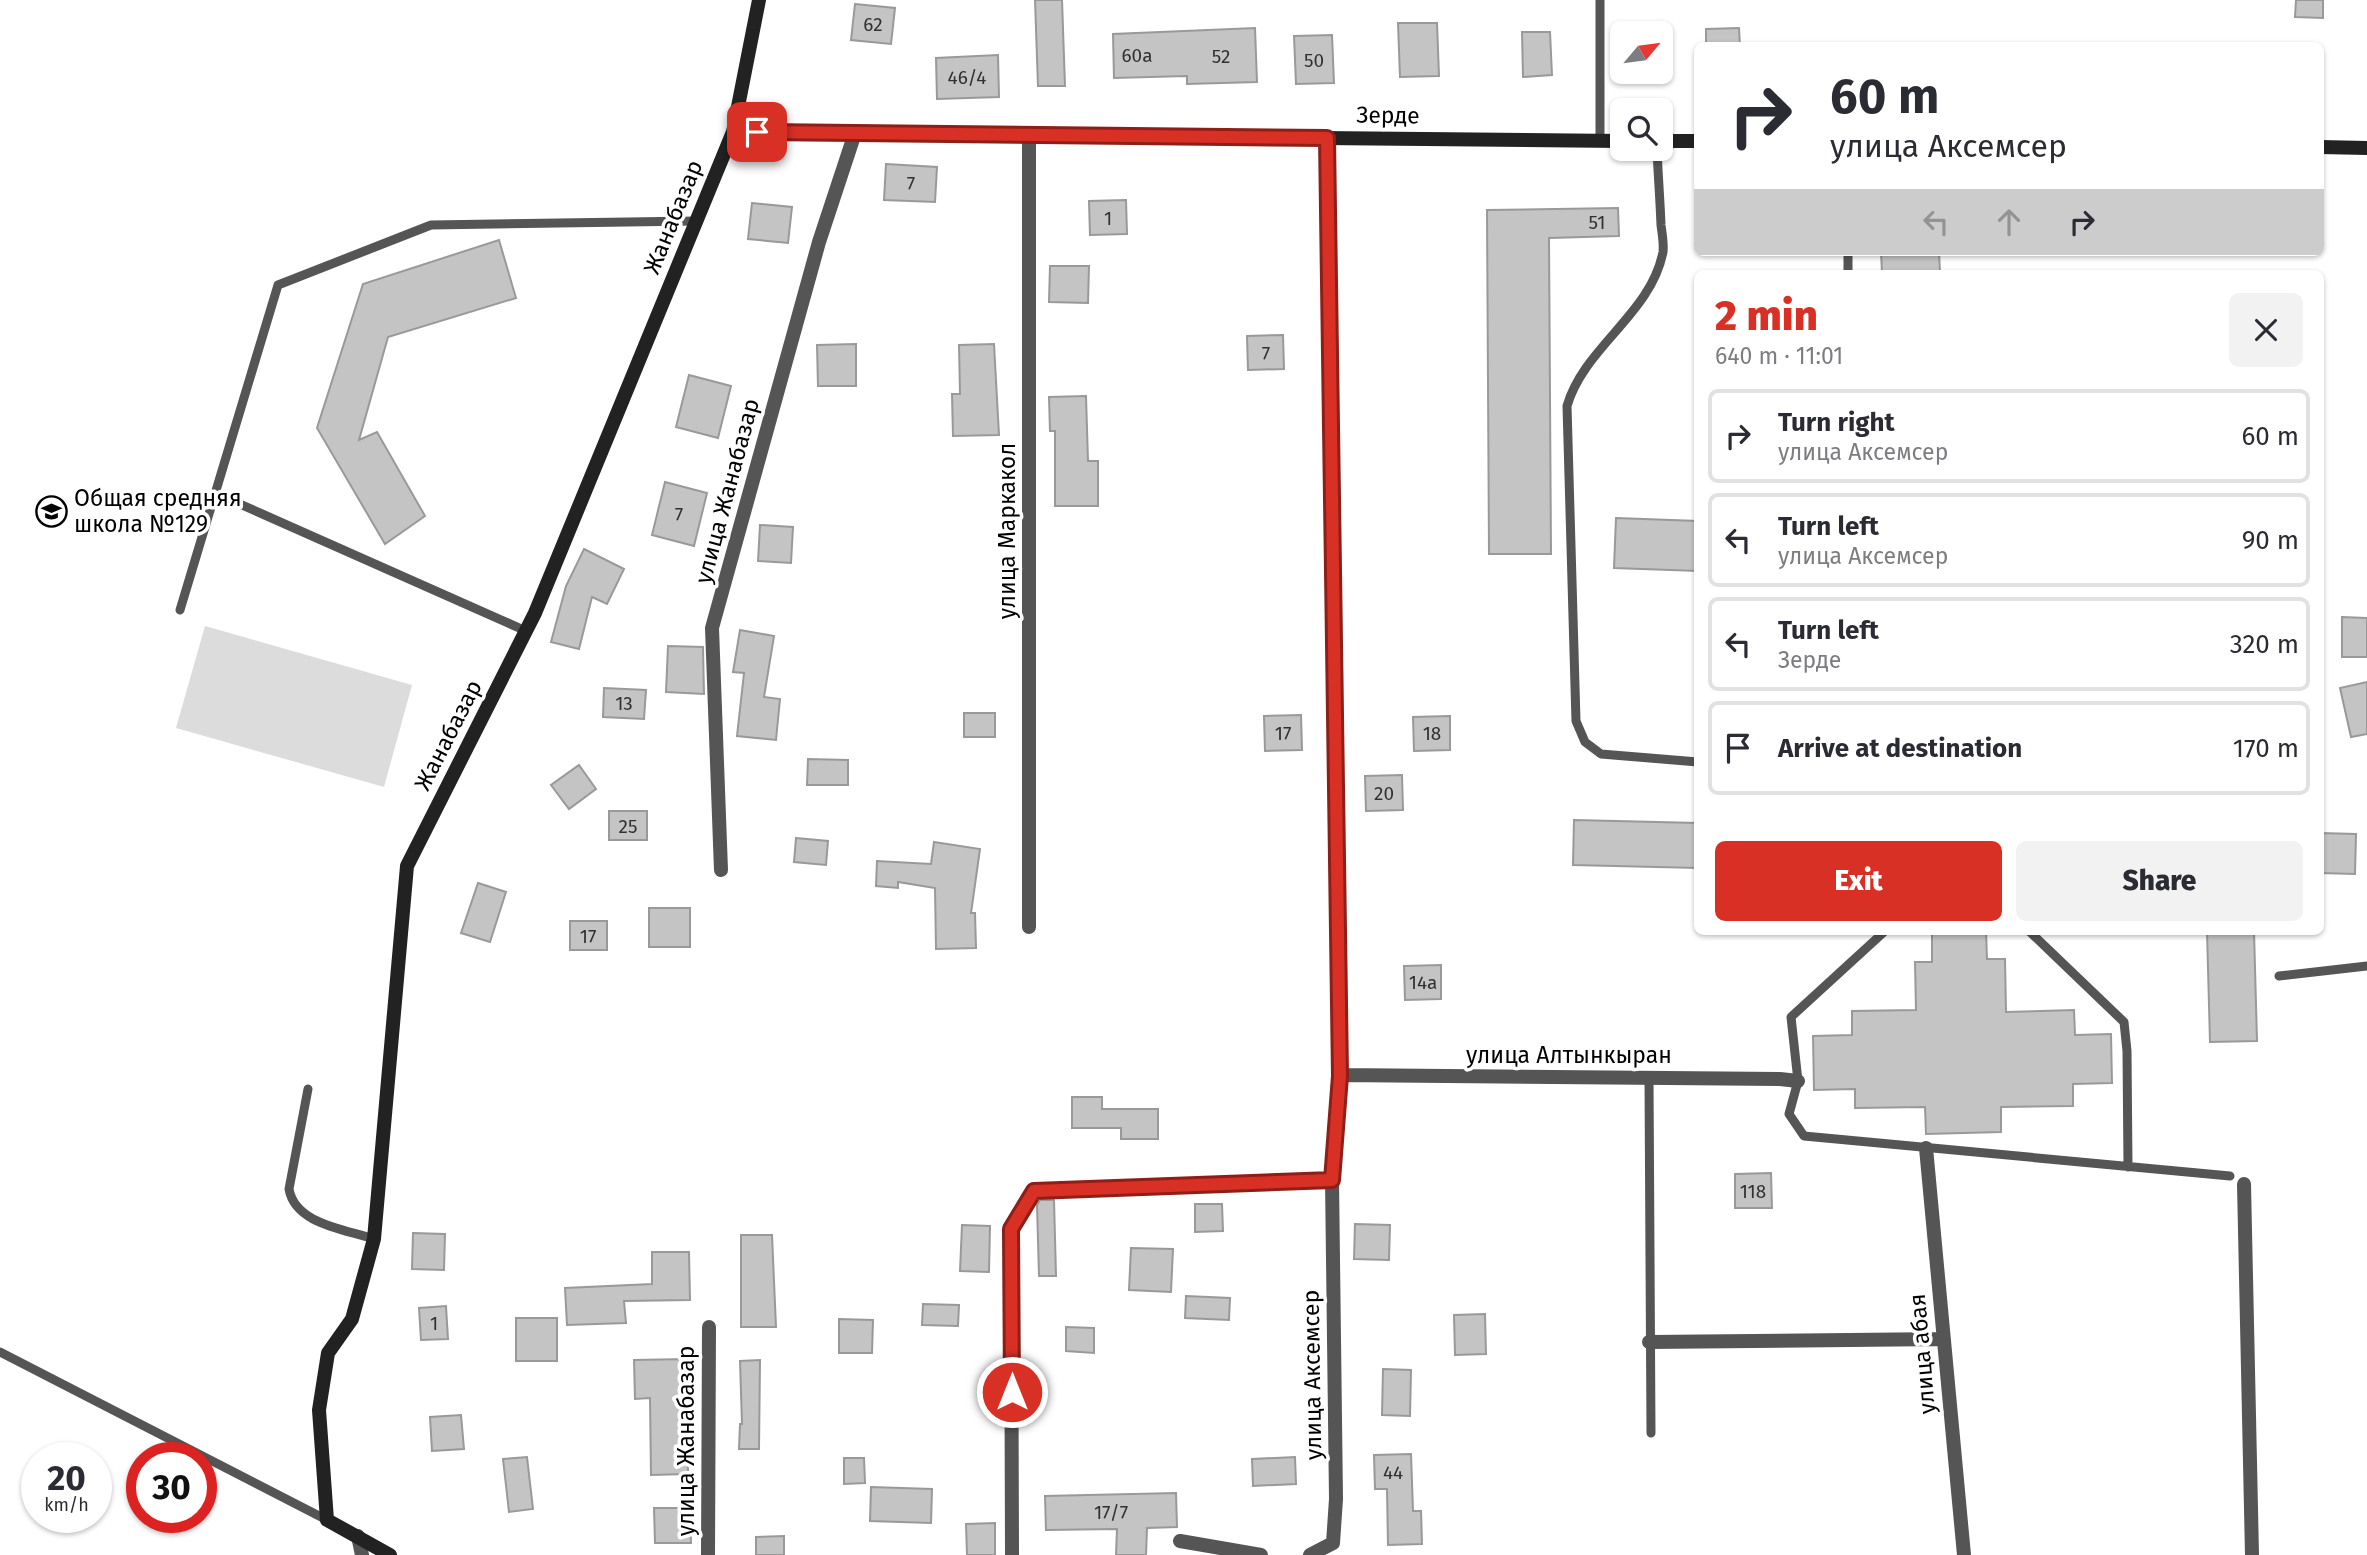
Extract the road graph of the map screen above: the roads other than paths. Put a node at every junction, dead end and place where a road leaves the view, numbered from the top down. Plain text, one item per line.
1 (759, 0) edge
2 (1601, 0) edge
3 (733, 132) junction
4 (855, 133) junction
5 (1030, 135) junction
6 (1327, 138) junction
7 (1600, 140) junction
8 (1610, 140) edge
9 (1673, 141) edge
10 (1694, 141) edge
11 (2324, 147) edge
12 (2367, 148) edge
13 (1658, 161) edge
14 (696, 221) junction
15 (215, 493) junction
16 (180, 610) dead end
17 (526, 631) junction
18 (1694, 762) edge
19 (721, 870) dead end
20 (1029, 927) dead end
21 (1881, 935) edge
22 (2033, 935) edge
23 (2367, 966) edge
24 (2279, 976) dead end
25 (1340, 1076) junction
26 (1649, 1078) junction
27 (1798, 1081) junction
28 (307, 1090) dead end
29 (1926, 1148) junction
30 (2128, 1167) junction
31 (2230, 1176) dead end
32 (1332, 1180) junction
33 (2244, 1184) dead end
34 (374, 1239) junction
35 (709, 1327) dead end
36 (1944, 1339) junction
37 (1649, 1342) junction
38 (0, 1352) edge
39 (1651, 1433) dead end
40 (327, 1520) junction
41 (358, 1536) junction
42 (1180, 1541) dead end
43 (362, 1555) edge
44 (390, 1555) edge
45 (708, 1555) edge
46 (1012, 1555) edge
47 (1261, 1555) edge
48 (1310, 1555) edge
49 (1964, 1555) edge
50 (2252, 1555) edge

1 - 3 street, Жанабазар
2 - 7 lane
3 - 4 street, Зерде
3 - 14 street, Жанабазар
4 - 5 street, Зерде
4 - 19 street, улица Жанабазар
5 - 6 street, Зерде
5 - 20 street, улица Маркакол
6 - 7 street, Зерде
6 - 25 street, улица Аксемсер
7 - 8 street, Зерде
9 - 10 street
11 - 12 street
13 - 18 lane
14 - 15 lane
14 - 17 street, Жанабазар
15 - 16 lane
15 - 17 lane
17 - 34 street, Жанабазар
21 - 27 lane
22 - 30 lane
23 - 24 lane
25 - 26 street, улица Алтынкыран
25 - 32 street, улица Аксемсер
26 - 27 street, улица Алтынкыран
26 - 37 lane
27 - 29 lane
28 - 34 lane
29 - 30 lane
29 - 36 street, улица абая
30 - 31 lane
32 - 46 street
32 - 48 street, улица Аксемсер
33 - 50 street
34 - 40 street, Жанабазар
35 - 45 street, улица Жанабазар
36 - 37 street
36 - 49 street, улица абая
37 - 39 lane
38 - 40 lane
40 - 41 street
41 - 43 street
41 - 44 street
42 - 47 street

